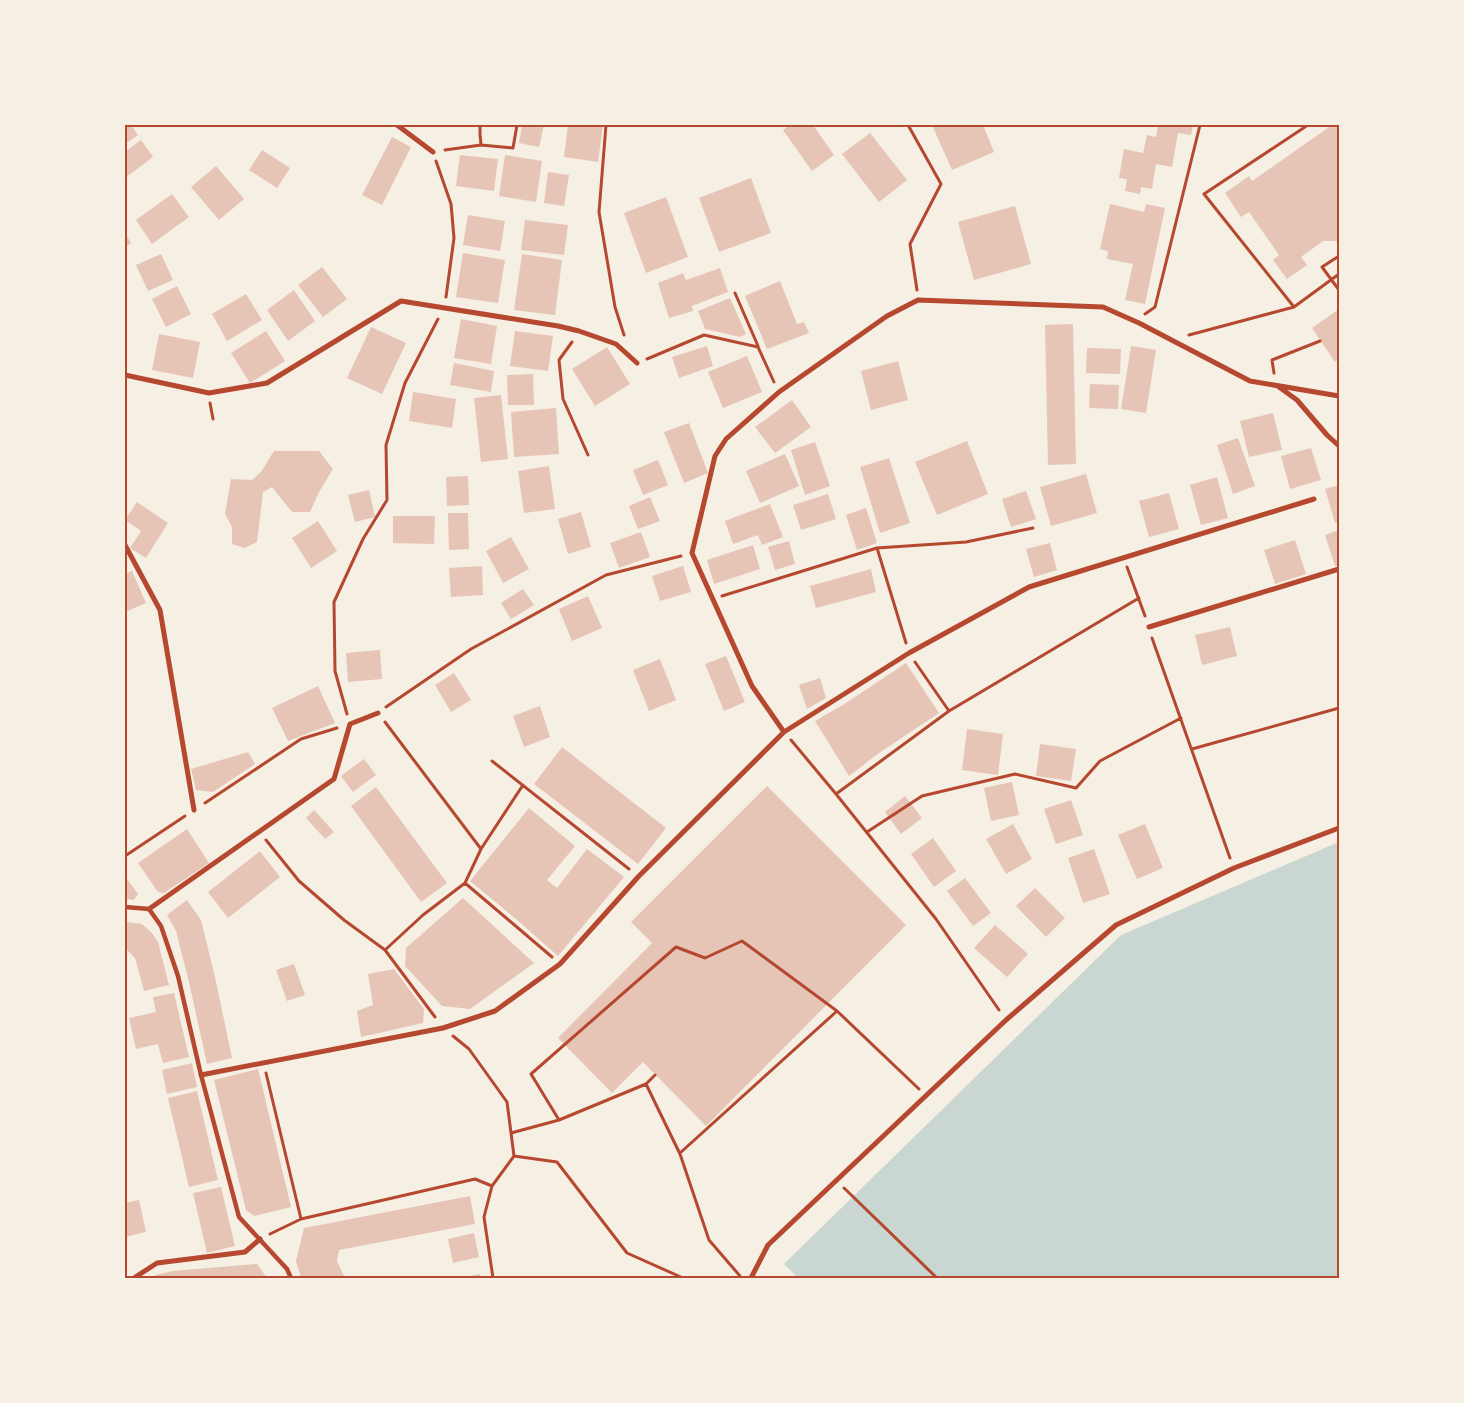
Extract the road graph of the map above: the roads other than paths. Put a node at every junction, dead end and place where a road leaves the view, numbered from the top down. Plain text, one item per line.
1 (396, 125) edge
2 (433, 152) road end
3 (637, 363) road end
4 (125, 375) edge
5 (1277, 386) junction
6 (1339, 396) edge
7 (1339, 446) edge
8 (1314, 500) dead end
9 (125, 544) edge
10 (1339, 569) edge
11 (1149, 627) road end
12 (378, 713) road end
13 (784, 732) junction
14 (194, 810) road end
15 (1339, 828) edge
16 (125, 907) edge
17 (149, 909) junction
18 (201, 1075) junction
19 (260, 1239) junction
20 (134, 1278) edge
21 (291, 1278) edge
22 (751, 1278) edge

1 - 2 street
3 - 4 street
5 - 6 street
5 - 7 street
5 - 13 street
8 - 13 street
9 - 14 street
10 - 11 street
12 - 17 street
13 - 18 street
15 - 22 street
16 - 17 street
17 - 18 street
18 - 19 street
19 - 20 street
19 - 21 street

